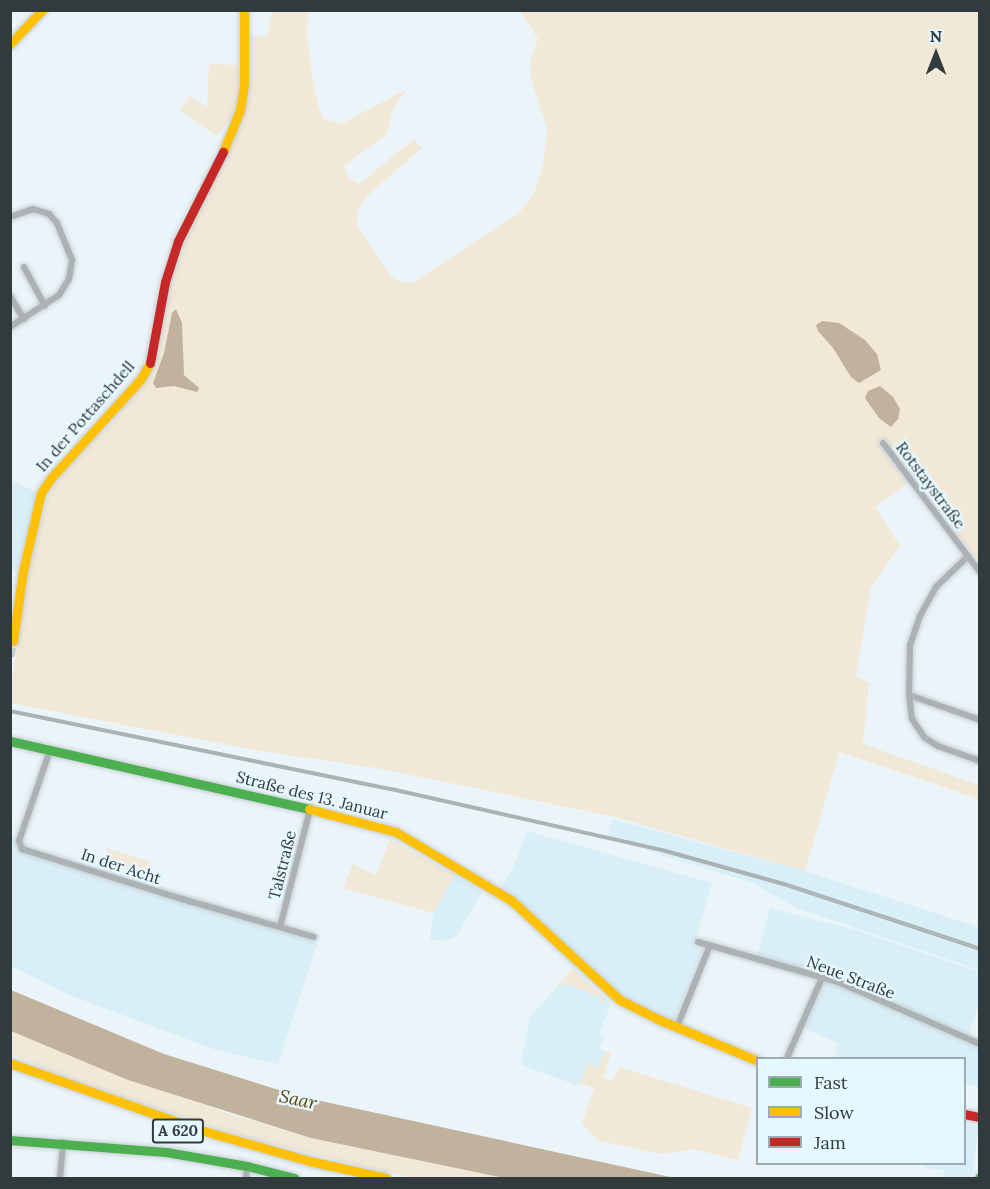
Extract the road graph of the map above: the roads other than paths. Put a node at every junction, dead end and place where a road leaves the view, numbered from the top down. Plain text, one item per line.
1 (42, 10) edge
2 (244, 10) edge
3 (10, 44) edge
4 (10, 217) edge
5 (24, 267) dead end
6 (10, 296) edge
7 (45, 306) junction
8 (24, 320) junction
9 (10, 327) edge
10 (883, 443) dead end
11 (967, 557) junction
12 (980, 572) edge
13 (13, 641) dead end
14 (909, 695) junction
15 (980, 720) edge
16 (10, 741) edge
17 (50, 750) junction
18 (980, 761) edge
19 (310, 809) junction
20 (280, 927) junction
21 (314, 937) dead end
22 (699, 942) dead end
23 (710, 945) junction
24 (822, 978) junction
25 (677, 1027) junction
26 (980, 1044) edge
27 (788, 1057) edge
28 (756, 1060) edge
29 (10, 1063) edge
30 (10, 1072) edge
31 (10, 1140) edge
32 (63, 1142) junction
33 (247, 1166) junction
34 (60, 1179) edge
35 (246, 1179) edge
36 (294, 1179) edge
37 (349, 1179) edge
38 (386, 1179) edge

1 - 3 main road
2 - 13 main road, In der Pottaschdell
4 - 7 street
5 - 7 street
6 - 8 street
7 - 8 street
8 - 9 street
10 - 11 street, Rotstaystraße
11 - 12 street, Rotstaystraße
11 - 14 street
14 - 15 street
14 - 18 street
16 - 17 main road, Straße des 13. Januar
17 - 19 main road, Straße des 13. Januar
17 - 20 street, In der Acht
19 - 20 street, Talstraße
19 - 25 main road, Straße des 13. Januar
20 - 21 street, In der Acht
22 - 23 street, Neue Straße
23 - 24 street, Neue Straße
23 - 25 street
24 - 26 street, Neue Straße
24 - 27 street
25 - 28 main road, Straße des 13. Januar
29 - 38 main road, A 620
30 - 37 main road, A 620
31 - 32 main road
32 - 33 main road
32 - 34 street
33 - 35 street
33 - 36 main road

